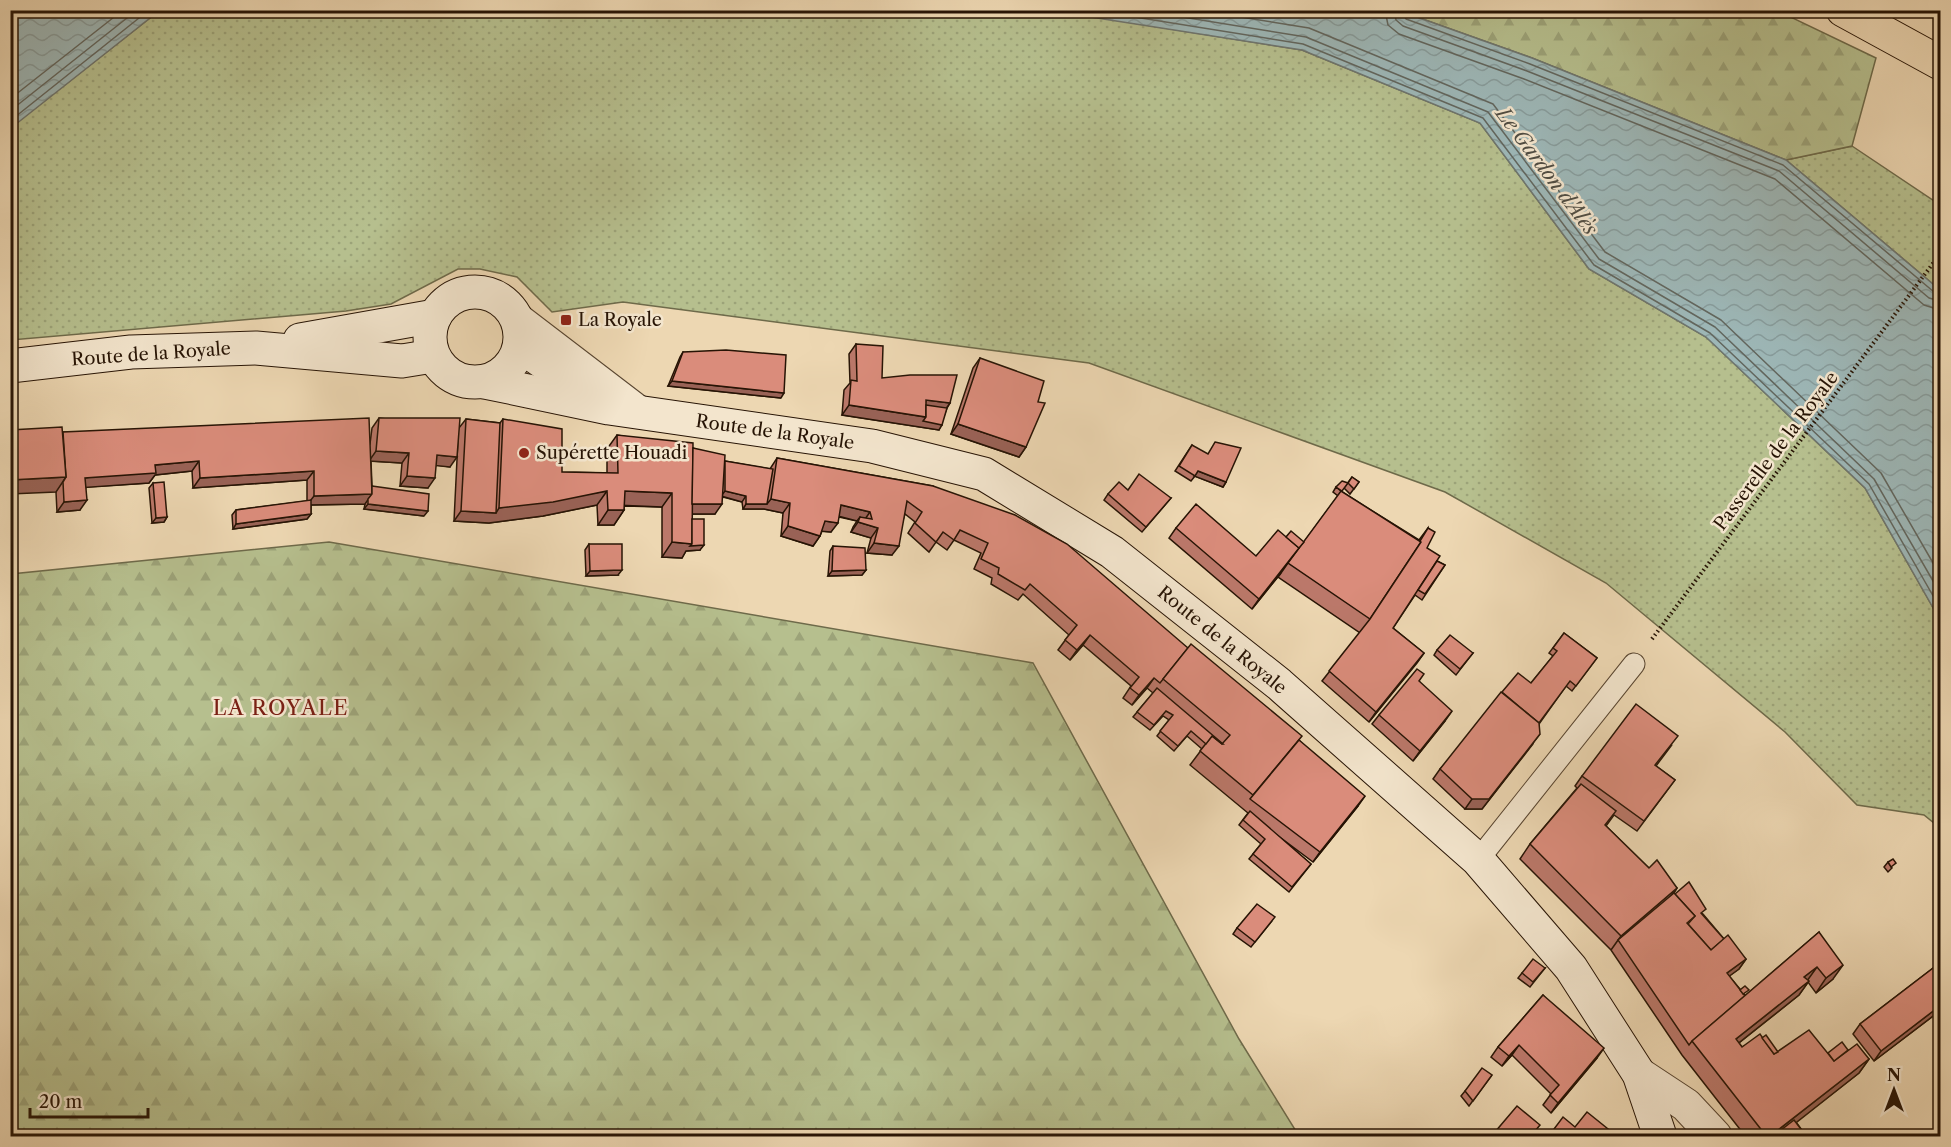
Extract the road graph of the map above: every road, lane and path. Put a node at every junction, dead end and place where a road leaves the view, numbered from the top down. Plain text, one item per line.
1 (1843, 10) edge
2 (1941, 63) edge
3 (1941, 254) edge
4 (509, 306) junction
5 (435, 316) junction
6 (520, 346) junction
7 (256, 348) junction
8 (434, 356) junction
9 (10, 366) edge
10 (485, 382) junction
11 (609, 408) junction
12 (650, 414) junction
13 (1634, 664) joint
14 (1478, 860) junction
15 (1639, 1074) junction
16 (1660, 1137) edge
17 (1715, 1137) edge

1 - 2 main road
3 - 13 path, Passerelle de la Royale
4 - 5 main road
4 - 6 main road
4 - 12 lane
5 - 7 main road, Route de la Royale
5 - 8 main road
6 - 10 main road
6 - 11 main road, Route de la Royale
7 - 8 main road, Route de la Royale
7 - 9 main road, Route de la Royale
8 - 10 main road
10 - 11 main road, Route de la Royale
11 - 12 main road, Route de la Royale
12 - 14 main road, Route de la Royale
13 - 14 lane
14 - 15 main road, Route de la Royale
15 - 16 main road, Route de la Royale
15 - 17 main road

